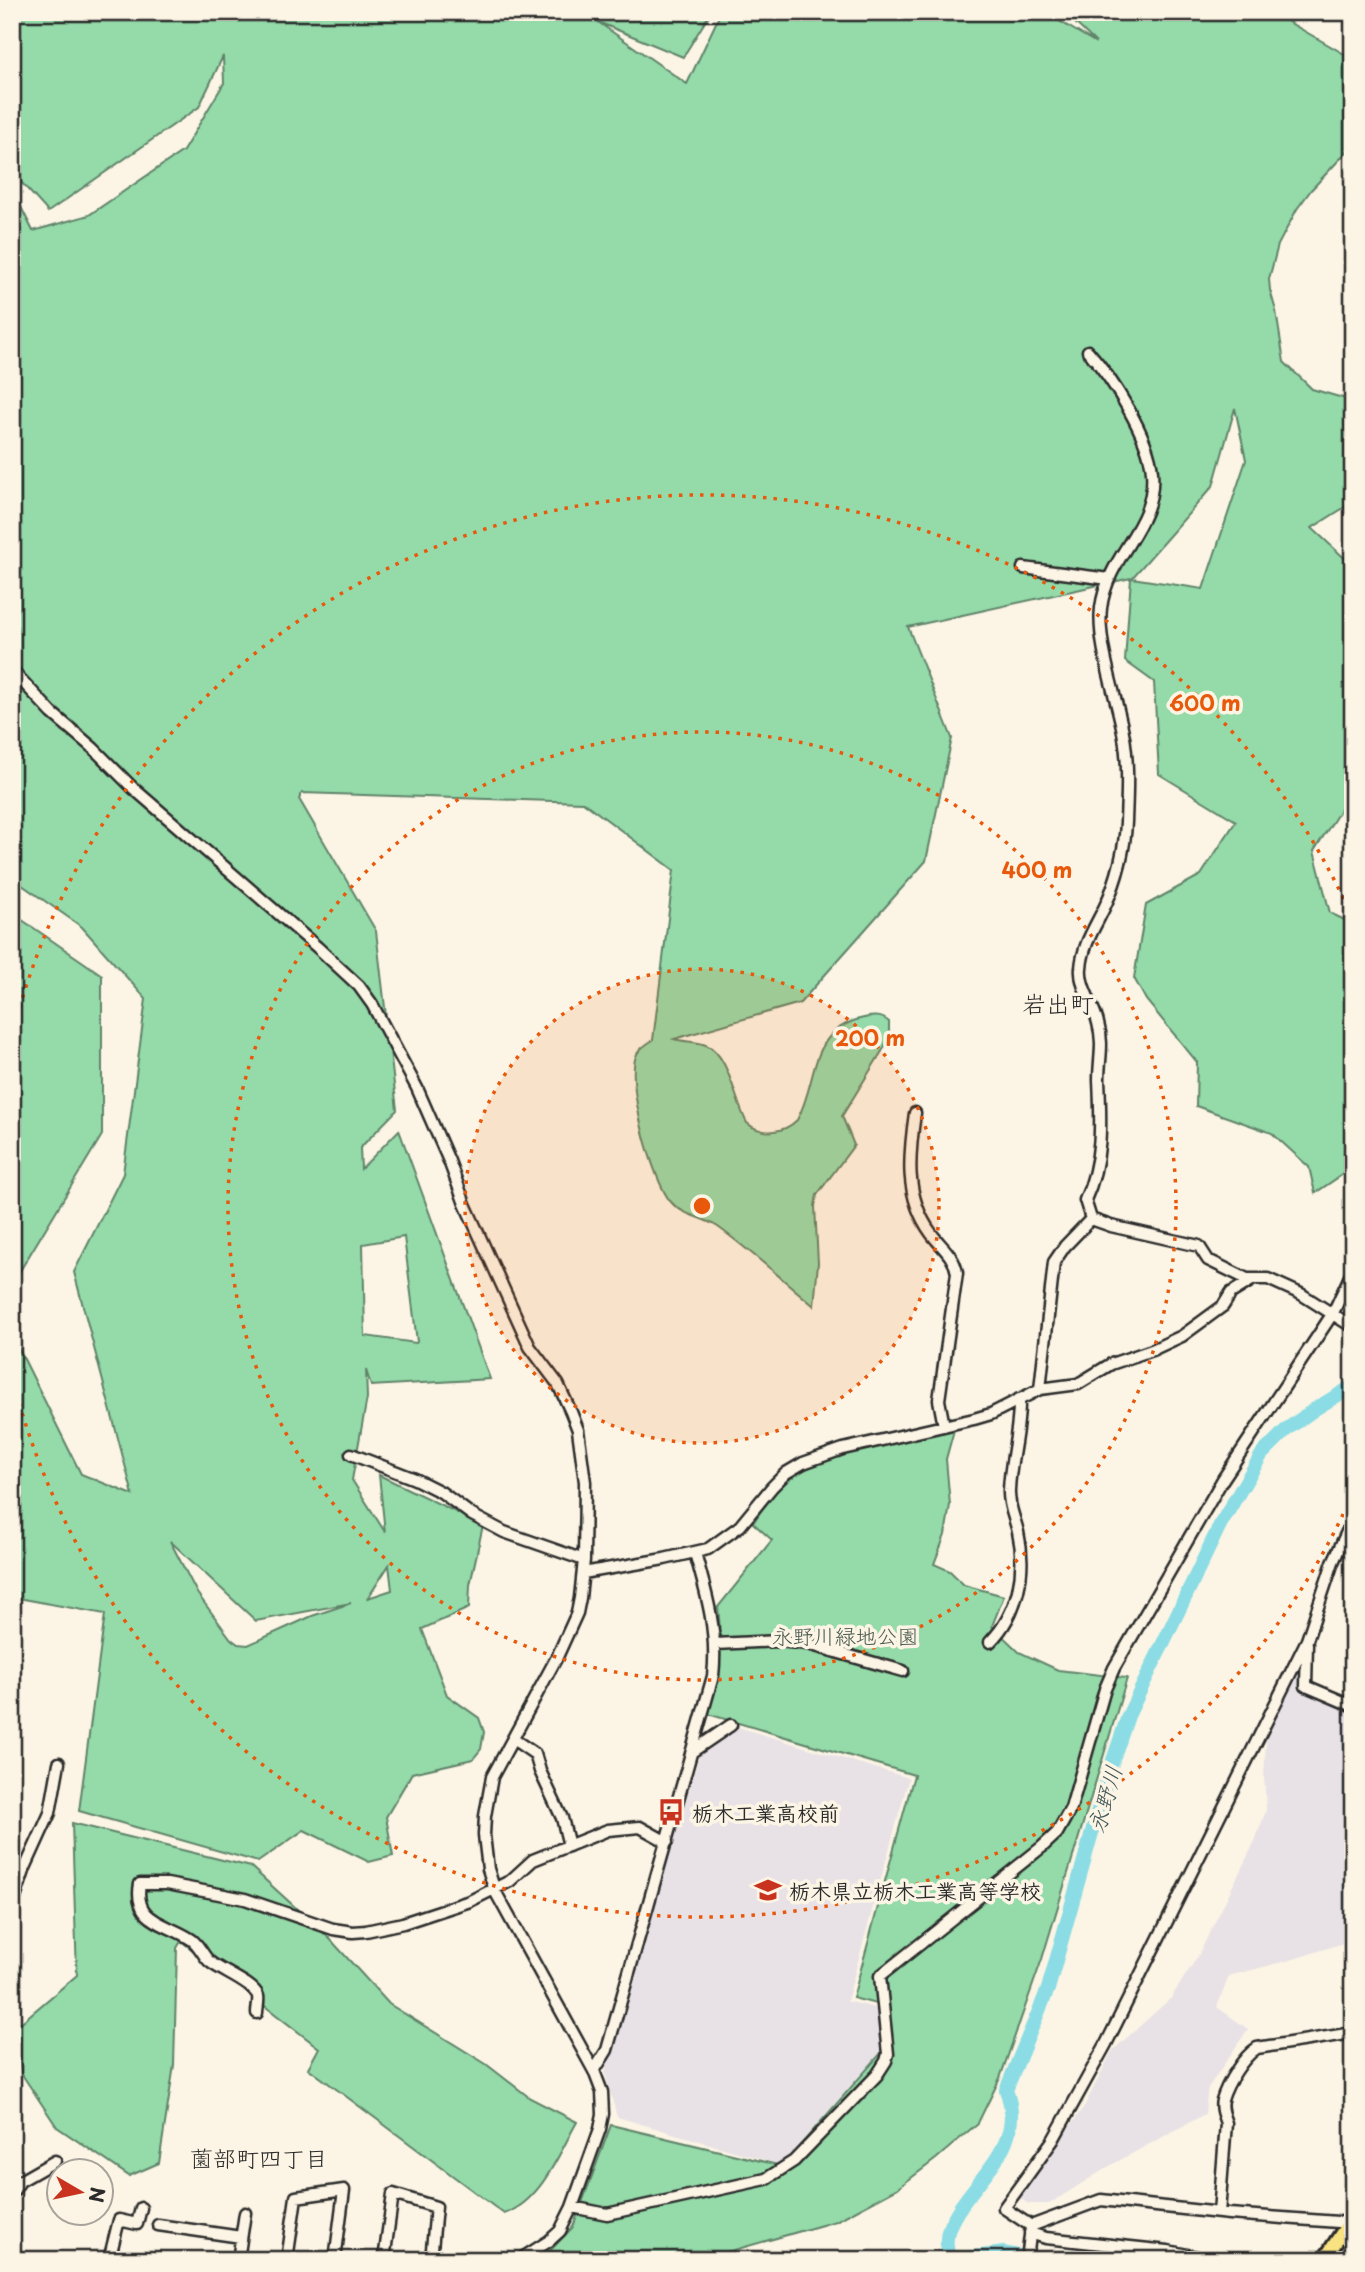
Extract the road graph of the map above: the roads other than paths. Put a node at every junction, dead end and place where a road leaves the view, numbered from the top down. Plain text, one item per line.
1 (1088, 351) dead end
2 (1023, 568) dead end
3 (1109, 579) junction
4 (12, 670) edge
5 (915, 1113) dead end
6 (1091, 1219) junction
7 (1352, 1272) edge
8 (1252, 1280) junction
9 (1333, 1313) junction
10 (1353, 1327) edge
11 (1040, 1389) junction
12 (1018, 1399) junction
13 (944, 1426) junction
14 (351, 1454) dead end
15 (1353, 1519) edge
16 (695, 1553) junction
17 (584, 1560) junction
18 (583, 1573) junction
19 (1307, 1640) junction
20 (990, 1642) dead end
21 (715, 1644) junction
22 (903, 1671) dead end
23 (1353, 1706) edge
24 (731, 1725) dead end
25 (513, 1739) junction
26 (693, 1751) junction
27 (60, 1763) dead end
28 (667, 1842) junction
29 (569, 1846) junction
30 (495, 1891) junction
31 (12, 1907) edge
32 (257, 2013) dead end
33 (1353, 2033) edge
34 (594, 2071) junction
35 (46, 2166) edge
36 (12, 2193) edge
37 (572, 2207) junction
38 (141, 2208) dead end
39 (245, 2213) dead end
40 (1219, 2213) junction
41 (1352, 2220) edge
42 (158, 2225) dead end
43 (1030, 2234) junction
44 (241, 2237) junction
45 (108, 2260) edge
46 (238, 2260) edge
47 (287, 2260) edge
48 (335, 2260) edge
49 (384, 2260) edge
50 (430, 2260) edge
51 (519, 2260) edge
52 (1027, 2260) edge
53 (1212, 2260) edge
54 (1324, 2260) edge

1 - 3 street
2 - 3 street
3 - 6 street
4 - 17 street
5 - 13 street
6 - 8 street
6 - 11 street
7 - 9 street
8 - 9 street
8 - 11 street
9 - 10 street
9 - 37 street
11 - 12 street
12 - 13 street
12 - 20 street
13 - 16 street
14 - 17 street
15 - 19 street
16 - 18 street
16 - 21 street
17 - 18 street
18 - 25 street
19 - 23 street
19 - 43 street
21 - 22 street
21 - 26 street
24 - 26 street
25 - 29 street
25 - 30 street
26 - 28 street
27 - 31 street
28 - 29 street
28 - 34 street
29 - 30 street
30 - 32 street
30 - 34 street
33 - 40 street
34 - 37 street
35 - 36 street
37 - 51 street
38 - 45 street
39 - 44 street
40 - 41 street
40 - 43 street
41 - 54 main road
42 - 44 street
43 - 52 street
43 - 53 street
44 - 46 street
47 - 48 street
49 - 50 street

